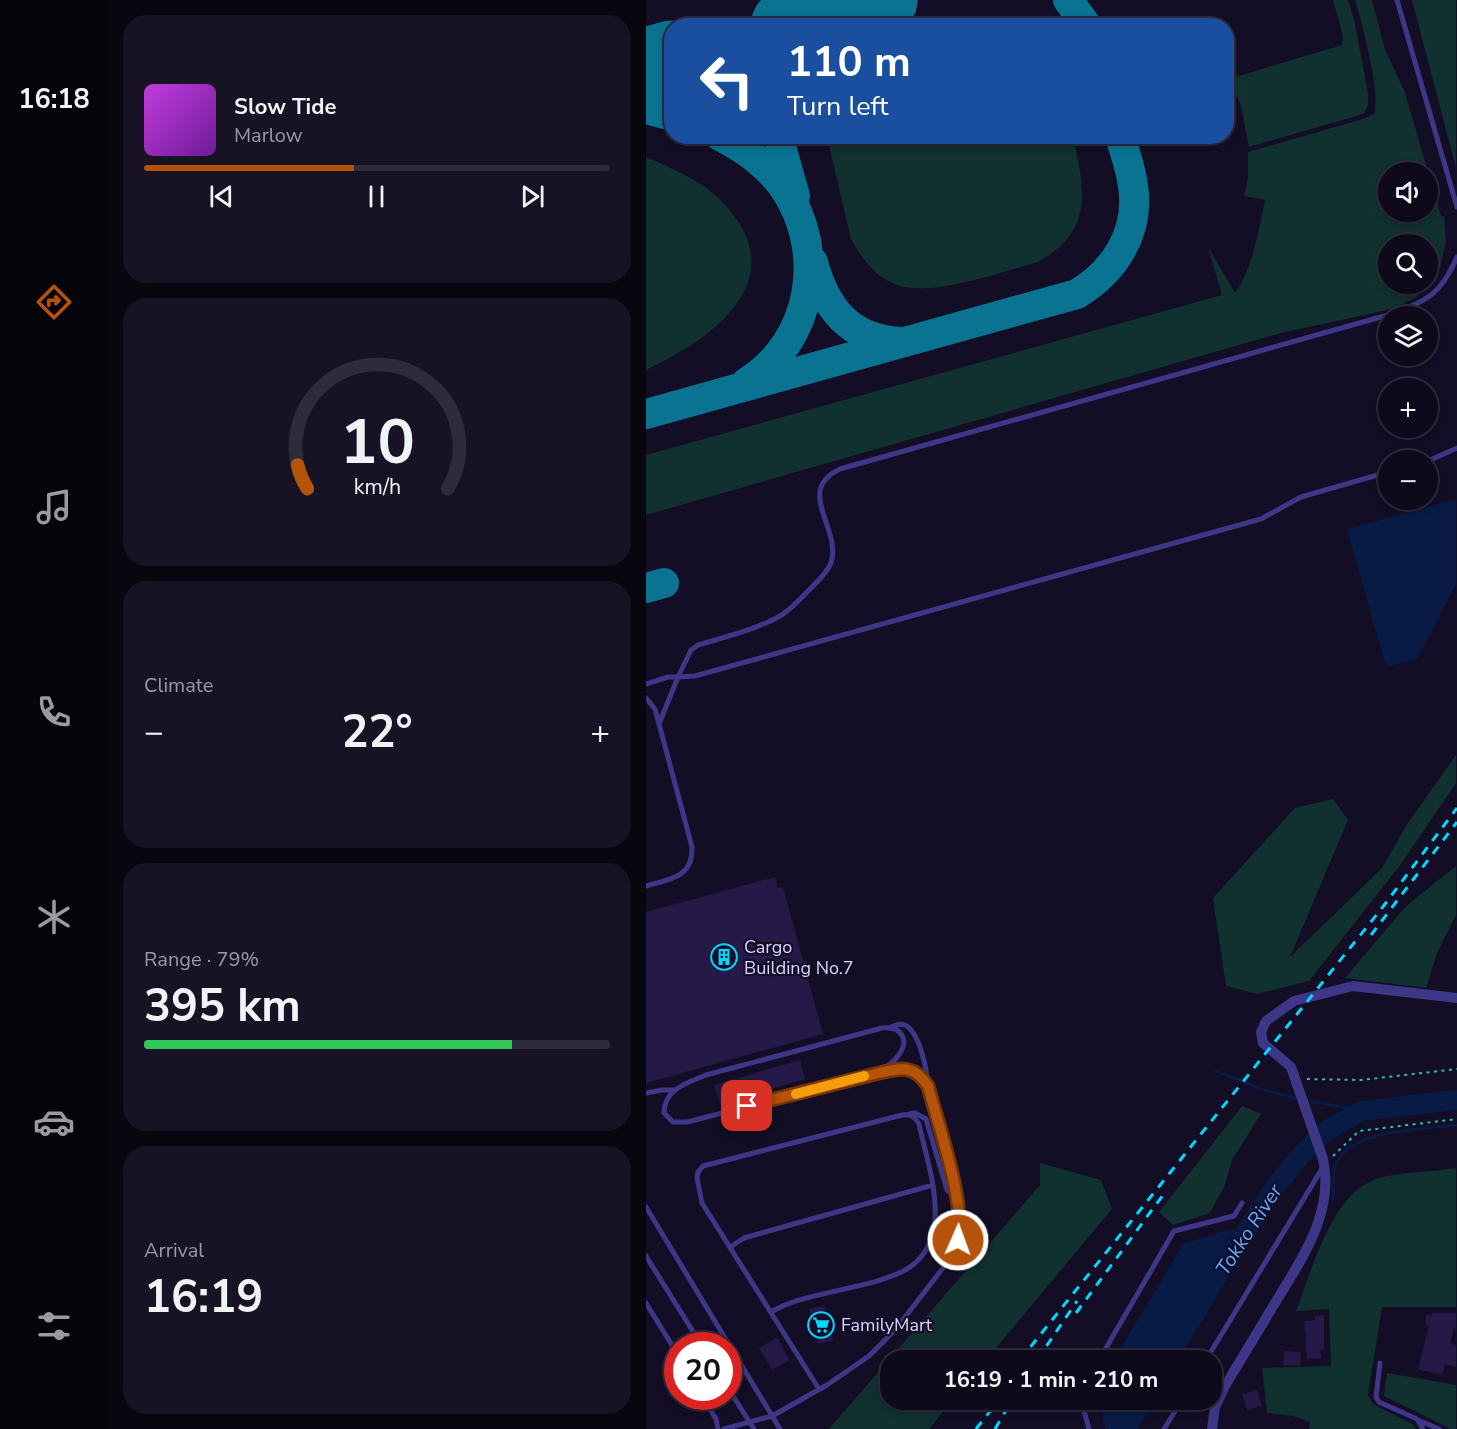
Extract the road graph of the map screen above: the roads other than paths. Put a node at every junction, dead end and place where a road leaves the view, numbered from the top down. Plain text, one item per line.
1 (1397, 0) edge
2 (1456, 207) edge
3 (1456, 257) edge
4 (1456, 447) edge
5 (1438, 456) edge
6 (1378, 475) edge
7 (678, 677) junction
8 (646, 684) edge
9 (646, 698) edge
10 (659, 724) junction
11 (646, 886) edge
12 (1456, 998) edge
13 (890, 1027) junction
14 (879, 1073) junction
15 (928, 1086) junction
16 (676, 1090) junction
17 (646, 1094) edge
18 (909, 1114) junction
19 (1324, 1165) junction
20 (932, 1185) junction
21 (957, 1198) junction
22 (1242, 1203) dead end
23 (646, 1207) edge
24 (730, 1247) junction
25 (646, 1256) edge
26 (646, 1303) edge
27 (770, 1312) junction
28 (664, 1332) edge
29 (693, 1332) edge
30 (1105, 1350) edge
31 (1212, 1350) edge
32 (1380, 1363) dead end
33 (819, 1389) junction
34 (711, 1410) edge
35 (742, 1410) edge
36 (1083, 1410) edge
37 (1176, 1410) edge
38 (772, 1416) junction
39 (1417, 1419) junction
40 (718, 1429) edge
41 (724, 1429) edge
42 (754, 1429) edge
43 (780, 1429) edge
44 (1088, 1429) edge
45 (1164, 1429) edge
46 (1212, 1429) edge
47 (1423, 1429) edge
48 (1439, 1429) edge

1 - 2 lane
3 - 7 lane
4 - 5 lane
6 - 7 lane
7 - 8 lane
7 - 10 lane
9 - 10 lane
10 - 11 lane
12 - 19 street
13 - 14 lane
13 - 15 lane
13 - 16 lane
14 - 15 lane
14 - 16 lane
15 - 21 lane
16 - 17 lane
18 - 20 lane
18 - 21 lane
18 - 24 lane
19 - 31 lane
19 - 46 street
20 - 24 lane
20 - 27 lane
21 - 33 lane
22 - 30 lane
23 - 38 lane
24 - 27 lane
25 - 29 lane
26 - 28 lane
27 - 33 lane
32 - 39 lane
33 - 38 lane
34 - 40 lane
35 - 42 lane, bridge
36 - 44 lane
37 - 45 lane
38 - 41 lane
38 - 43 lane
39 - 47 lane
39 - 48 lane

